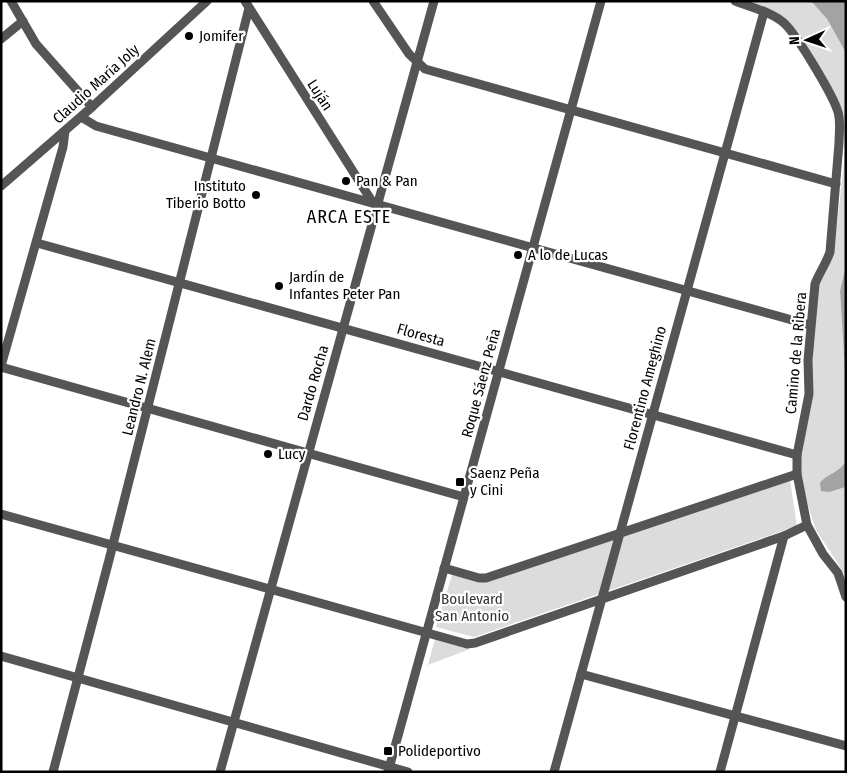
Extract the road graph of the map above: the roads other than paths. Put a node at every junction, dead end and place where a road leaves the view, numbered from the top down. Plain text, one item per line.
1 (11, 1) edge
2 (207, 1) edge
3 (373, 1) edge
4 (434, 1) edge
5 (601, 1) edge
6 (734, 1) edge
7 (247, 5) edge
8 (764, 12) junction
9 (22, 21) junction
10 (1, 39) edge
11 (417, 64) junction
12 (92, 107) junction
13 (571, 110) junction
14 (80, 117) junction
15 (65, 131) junction
16 (725, 153) junction
17 (212, 158) junction
18 (836, 184) junction
19 (1, 186) edge
20 (375, 203) junction
21 (37, 243) junction
22 (533, 247) junction
23 (180, 282) junction
24 (687, 290) junction
25 (810, 325) junction
26 (343, 328) junction
27 (1, 367) edge
28 (498, 371) junction
29 (148, 408) junction
30 (652, 414) junction
31 (308, 453) junction
32 (797, 455) junction
33 (797, 474) junction
34 (464, 497) junction
35 (1, 514) edge
36 (807, 525) junction
37 (620, 533) junction
38 (784, 536) junction
39 (112, 545) junction
40 (444, 568) junction
41 (271, 589) junction
42 (846, 597) edge
43 (600, 601) junction
44 (426, 632) junction
45 (1, 656) edge
46 (580, 674) junction
47 (78, 677) junction
48 (735, 717) junction
49 (234, 723) junction
50 (846, 746) edge
51 (388, 769) edge
52 (53, 772) edge
53 (220, 772) edge
54 (408, 772) edge
55 (554, 772) edge
56 (720, 772) edge

1 - 9 street
2 - 12 street, Claudio María Joly
3 - 11 street
4 - 11 street, Dardo Rocha
5 - 13 street, Roque Sáenz Peña
6 - 8 street, Camino de la Ribera
7 - 17 street, Leandro N. Alem
7 - 20 street, Luján
8 - 16 street, Florentino Ameghino
8 - 18 street, Camino de la Ribera
9 - 10 street
9 - 12 street
11 - 13 street
11 - 20 street, Dardo Rocha
12 - 14 street, Claudio María Joly
13 - 16 street
13 - 22 street, Roque Sáenz Peña
14 - 15 street, Claudio María Joly
14 - 17 street
15 - 19 street, Claudio María Joly
15 - 21 street
16 - 18 street
16 - 24 street, Florentino Ameghino
17 - 20 street
17 - 23 street, Leandro N. Alem
18 - 25 street, Camino de la Ribera
20 - 22 street
20 - 26 street, Dardo Rocha
21 - 23 street, Floresta
21 - 27 street
22 - 24 street
22 - 28 street, Roque Sáenz Peña
23 - 26 street, Floresta
23 - 29 street, Leandro N. Alem
24 - 25 street
24 - 30 street, Florentino Ameghino
25 - 32 street, Camino de la Ribera
26 - 28 street, Floresta
26 - 31 street, Dardo Rocha
27 - 29 street
28 - 30 street, Floresta
28 - 34 street, Roque Sáenz Peña
29 - 31 street
29 - 39 street, Leandro N. Alem
30 - 32 street, Floresta
30 - 37 street, Florentino Ameghino
31 - 34 street
31 - 41 street, Dardo Rocha
32 - 33 street, Camino de la Ribera
33 - 36 street, Camino de la Ribera
33 - 37 street
34 - 40 street, Roque Sáenz Peña
35 - 39 street
36 - 38 street
36 - 42 street, Camino de la Ribera
37 - 40 street
37 - 43 street, Florentino Ameghino
38 - 43 street
38 - 48 street
39 - 41 street
39 - 47 street, Leandro N. Alem
40 - 44 street, Roque Sáenz Peña
41 - 44 street
41 - 49 street, Dardo Rocha
43 - 44 street
43 - 46 street, Florentino Ameghino
44 - 51 street, Roque Sáenz Peña
45 - 47 street
46 - 48 street
46 - 55 street, Florentino Ameghino
47 - 49 street
47 - 52 street, Leandro N. Alem
48 - 50 street
48 - 56 street
49 - 51 street
49 - 53 street, Dardo Rocha
51 - 54 street

